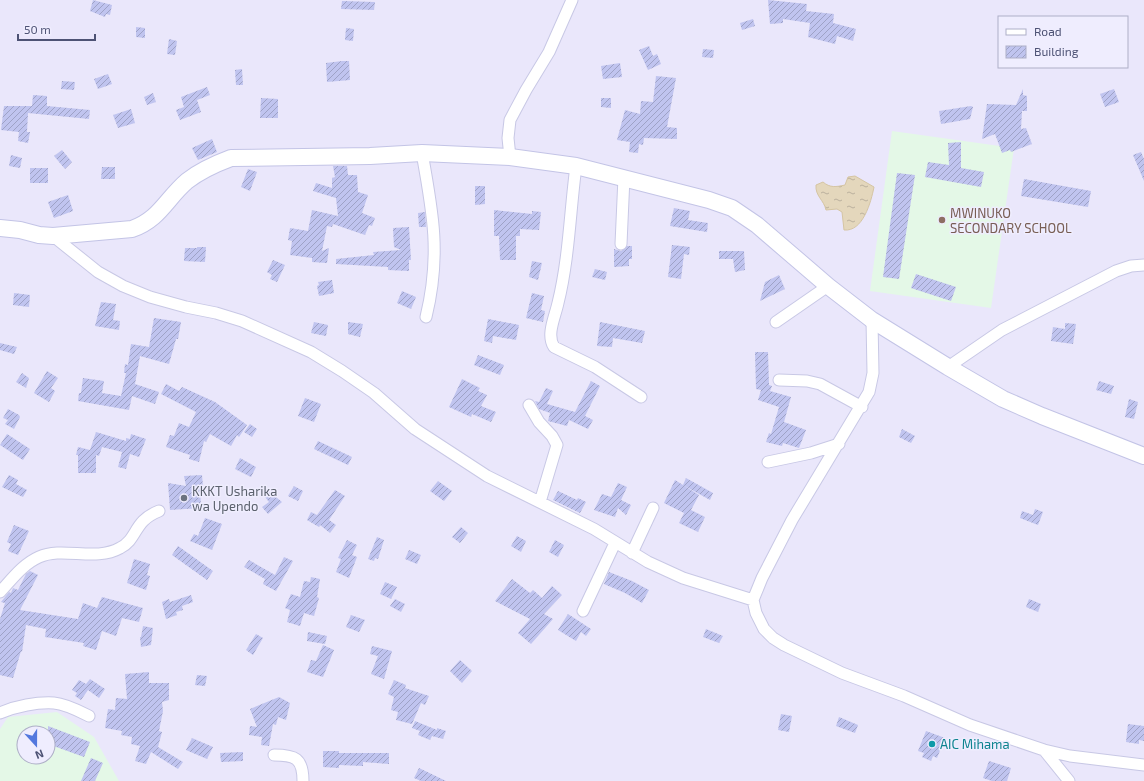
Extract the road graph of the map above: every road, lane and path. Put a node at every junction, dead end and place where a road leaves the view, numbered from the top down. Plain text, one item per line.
1 (572, 0) edge
2 (422, 153) junction
3 (510, 157) junction
4 (576, 166) junction
5 (624, 177) junction
6 (0, 228) edge
7 (53, 236) junction
8 (621, 244) dead end
9 (1144, 265) edge
10 (828, 286) junction
11 (426, 317) dead end
12 (872, 320) junction
13 (776, 322) dead end
14 (948, 367) junction
15 (780, 380) dead end
16 (641, 397) dead end
17 (530, 405) dead end
18 (862, 407) junction
19 (839, 444) junction
20 (1144, 456) edge
21 (768, 462) dead end
22 (540, 502) junction
23 (653, 508) dead end
24 (159, 511) dead end
25 (615, 543) junction
26 (632, 553) junction
27 (0, 592) edge
28 (753, 600) junction
29 (583, 611) dead end
30 (0, 714) edge
31 (89, 716) dead end
32 (1044, 750) junction
33 (274, 755) dead end
34 (1143, 765) edge
35 (303, 781) edge
36 (1069, 781) edge

1 - 3 street
2 - 3 street
2 - 7 street
2 - 11 street
3 - 4 street
4 - 5 street
4 - 16 street
5 - 8 street
5 - 10 street
6 - 7 street
7 - 22 street
9 - 14 street
10 - 12 street
10 - 13 street
12 - 14 street
12 - 18 street
14 - 20 street
15 - 18 street
17 - 22 street
18 - 19 street
19 - 21 street
19 - 28 street
22 - 25 street
23 - 26 street
24 - 27 street
25 - 26 street
25 - 29 street
26 - 28 street
28 - 32 street
30 - 31 street
32 - 34 street
32 - 36 street
33 - 35 street

